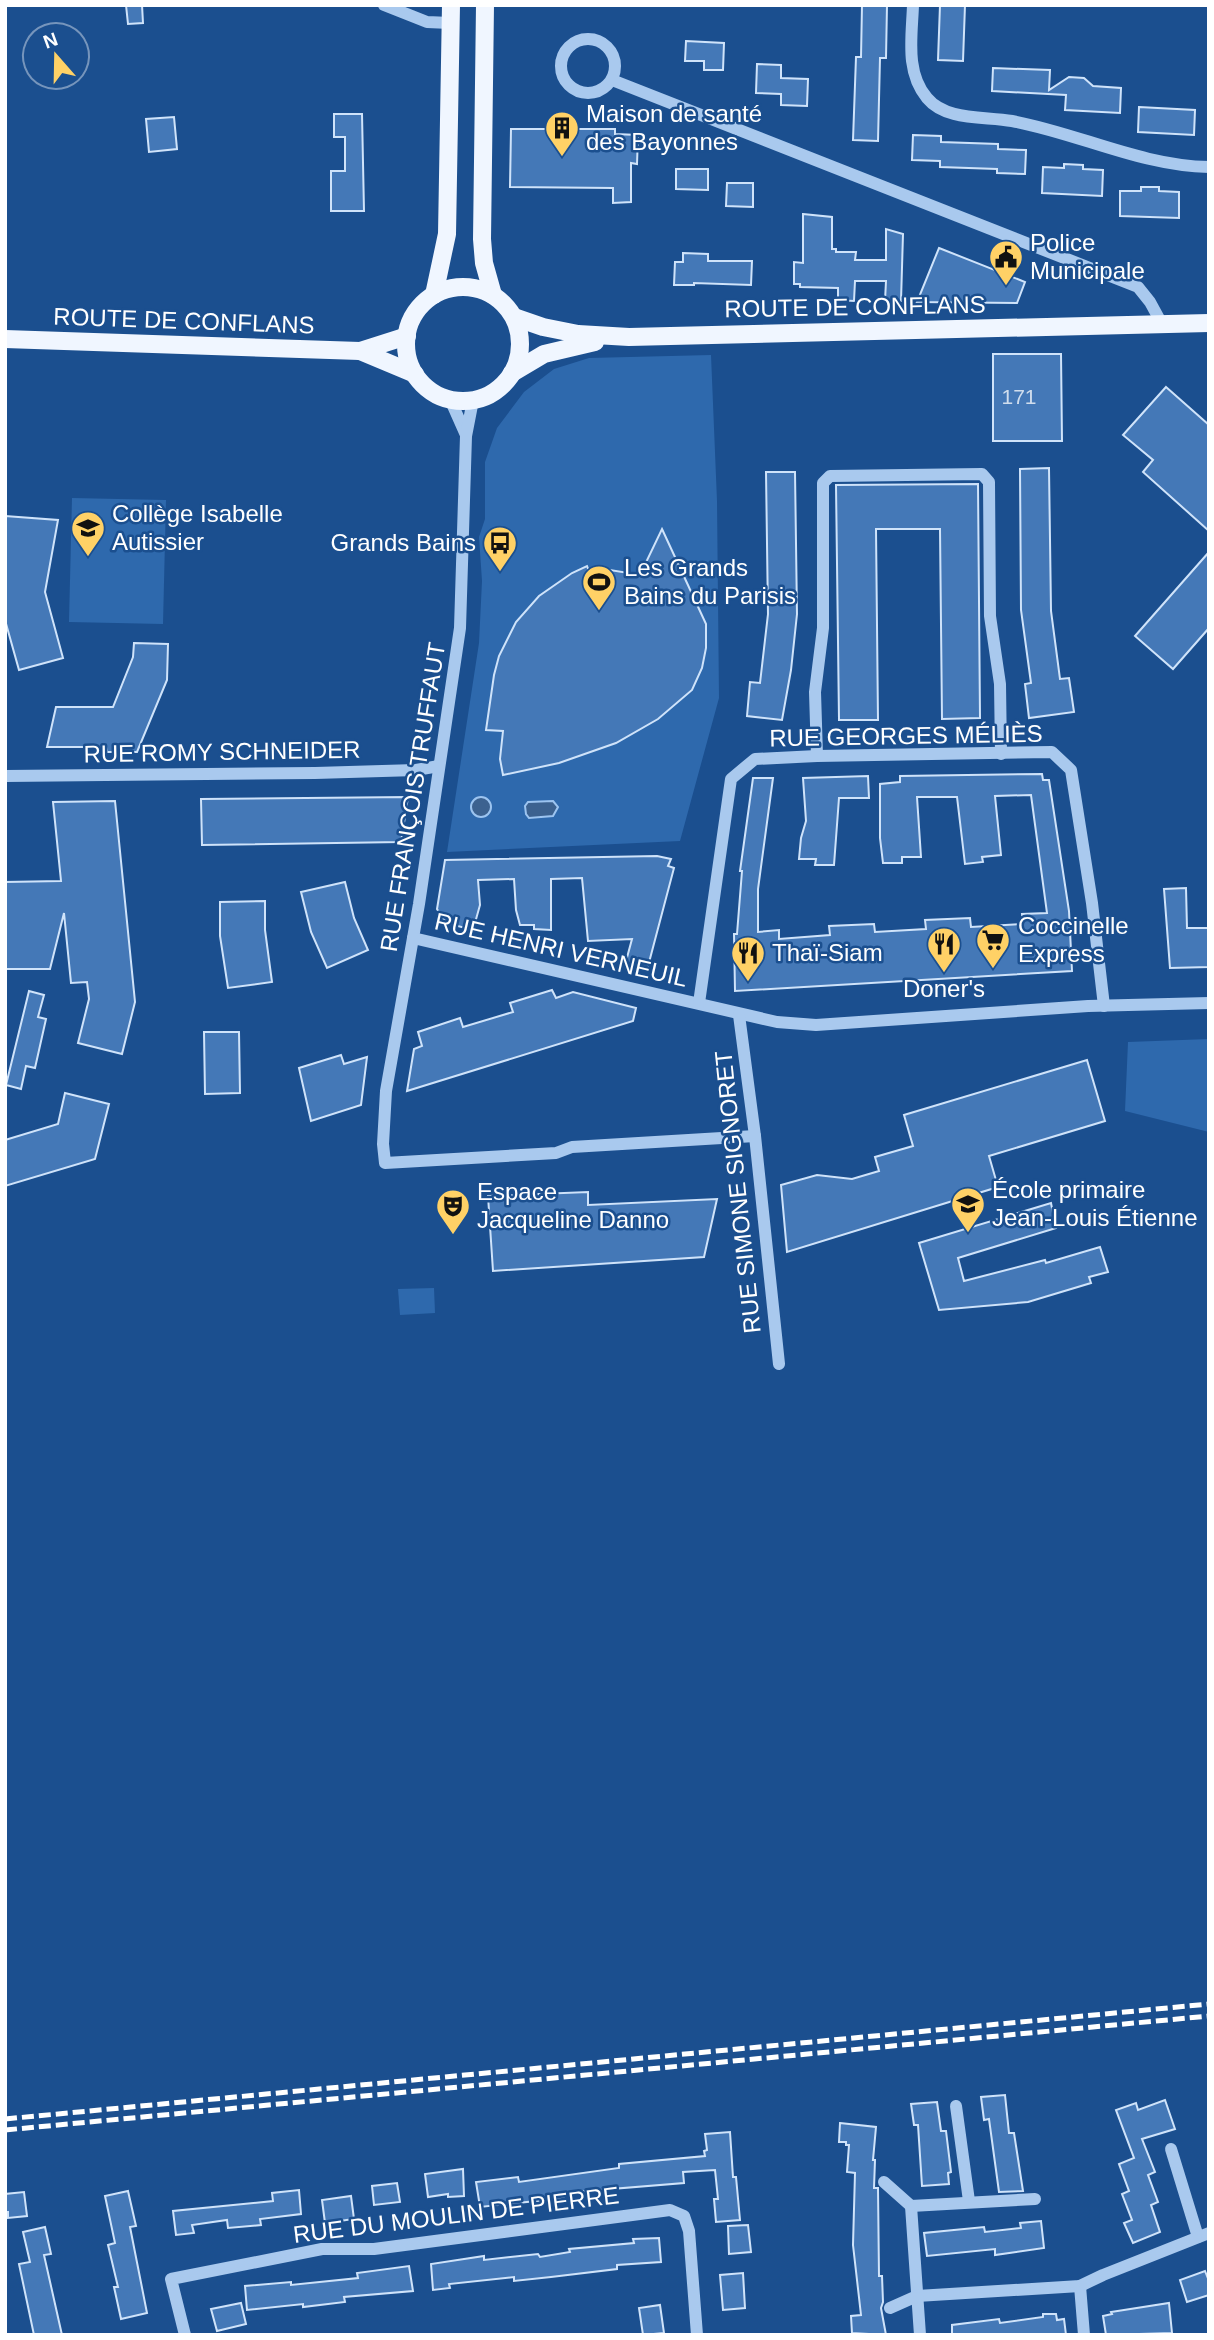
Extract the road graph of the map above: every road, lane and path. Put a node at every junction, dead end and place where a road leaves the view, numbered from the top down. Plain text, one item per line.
1 (384, 5) edge
2 (485, 5) edge
3 (913, 5) edge
4 (450, 14) edge
5 (611, 80) junction
6 (1209, 167) edge
7 (434, 295) junction
8 (493, 295) junction
9 (514, 317) junction
10 (1209, 323) edge
11 (1162, 324) junction
12 (407, 336) junction
13 (629, 337) junction
14 (5, 339) edge
15 (360, 351) junction
16 (512, 373) junction
17 (415, 374) junction
18 (450, 400) junction
19 (473, 400) junction
20 (466, 436) junction
21 (1001, 754) junction
22 (817, 756) junction
23 (439, 766) junction
24 (5, 776) edge
25 (413, 938) junction
26 (699, 1003) junction
27 (1209, 1003) edge
28 (1104, 1006) junction
29 (739, 1015) junction
30 (755, 1136) junction
31 (779, 1364) dead end
32 (956, 2106) dead end
33 (1171, 2149) dead end
34 (884, 2182) dead end
35 (1035, 2199) dead end
36 (969, 2201) junction
37 (911, 2206) junction
38 (1203, 2235) edge
39 (1080, 2286) junction
40 (916, 2296) junction
41 (890, 2308) dead end
42 (185, 2335) edge
43 (697, 2335) edge
44 (920, 2335) edge
45 (1084, 2335) edge

1 - 4 street
2 - 8 main road
3 - 6 street
4 - 7 main road
5 - 5 street
5 - 11 street
7 - 8 main road
7 - 12 main road
8 - 9 main road
9 - 13 main road, ROUTE DE CONFLANS
9 - 16 main road
10 - 11 main road, ROUTE DE CONFLANS
11 - 13 main road, ROUTE DE CONFLANS
12 - 15 main road, ROUTE DE CONFLANS
12 - 17 main road
13 - 16 main road, ROUTE DE CONFLANS
14 - 15 main road, ROUTE DE CONFLANS
15 - 17 main road, ROUTE DE CONFLANS
16 - 19 main road
17 - 18 main road
18 - 19 main road
18 - 20 street
19 - 20 street
20 - 23 street, RUE FRANÇOIS TRUFFAUT
21 - 22 street, RUE GEORGES MÉLIÈS
21 - 22 street
21 - 28 street, RUE GEORGES MÉLIÈS
22 - 26 street, RUE GEORGES MÉLIÈS
23 - 24 street, RUE ROMY SCHNEIDER
23 - 25 street, RUE FRANÇOIS TRUFFAUT
25 - 26 street, RUE HENRI VERNEUIL
25 - 30 street, RUE FRANÇOIS TRUFFAUT
26 - 29 street, RUE HENRI VERNEUIL
27 - 28 street, RUE HENRI VERNEUIL
28 - 29 street, RUE HENRI VERNEUIL
29 - 30 street, RUE SIMONE SIGNORET
30 - 31 street, RUE SIMONE SIGNORET
32 - 36 street
33 - 38 street
34 - 37 street
35 - 36 street
36 - 37 street
37 - 40 street
38 - 39 street
39 - 40 street
39 - 45 street
40 - 41 street
40 - 44 street
42 - 43 street, RUE DU MOULIN DE PIERRE

